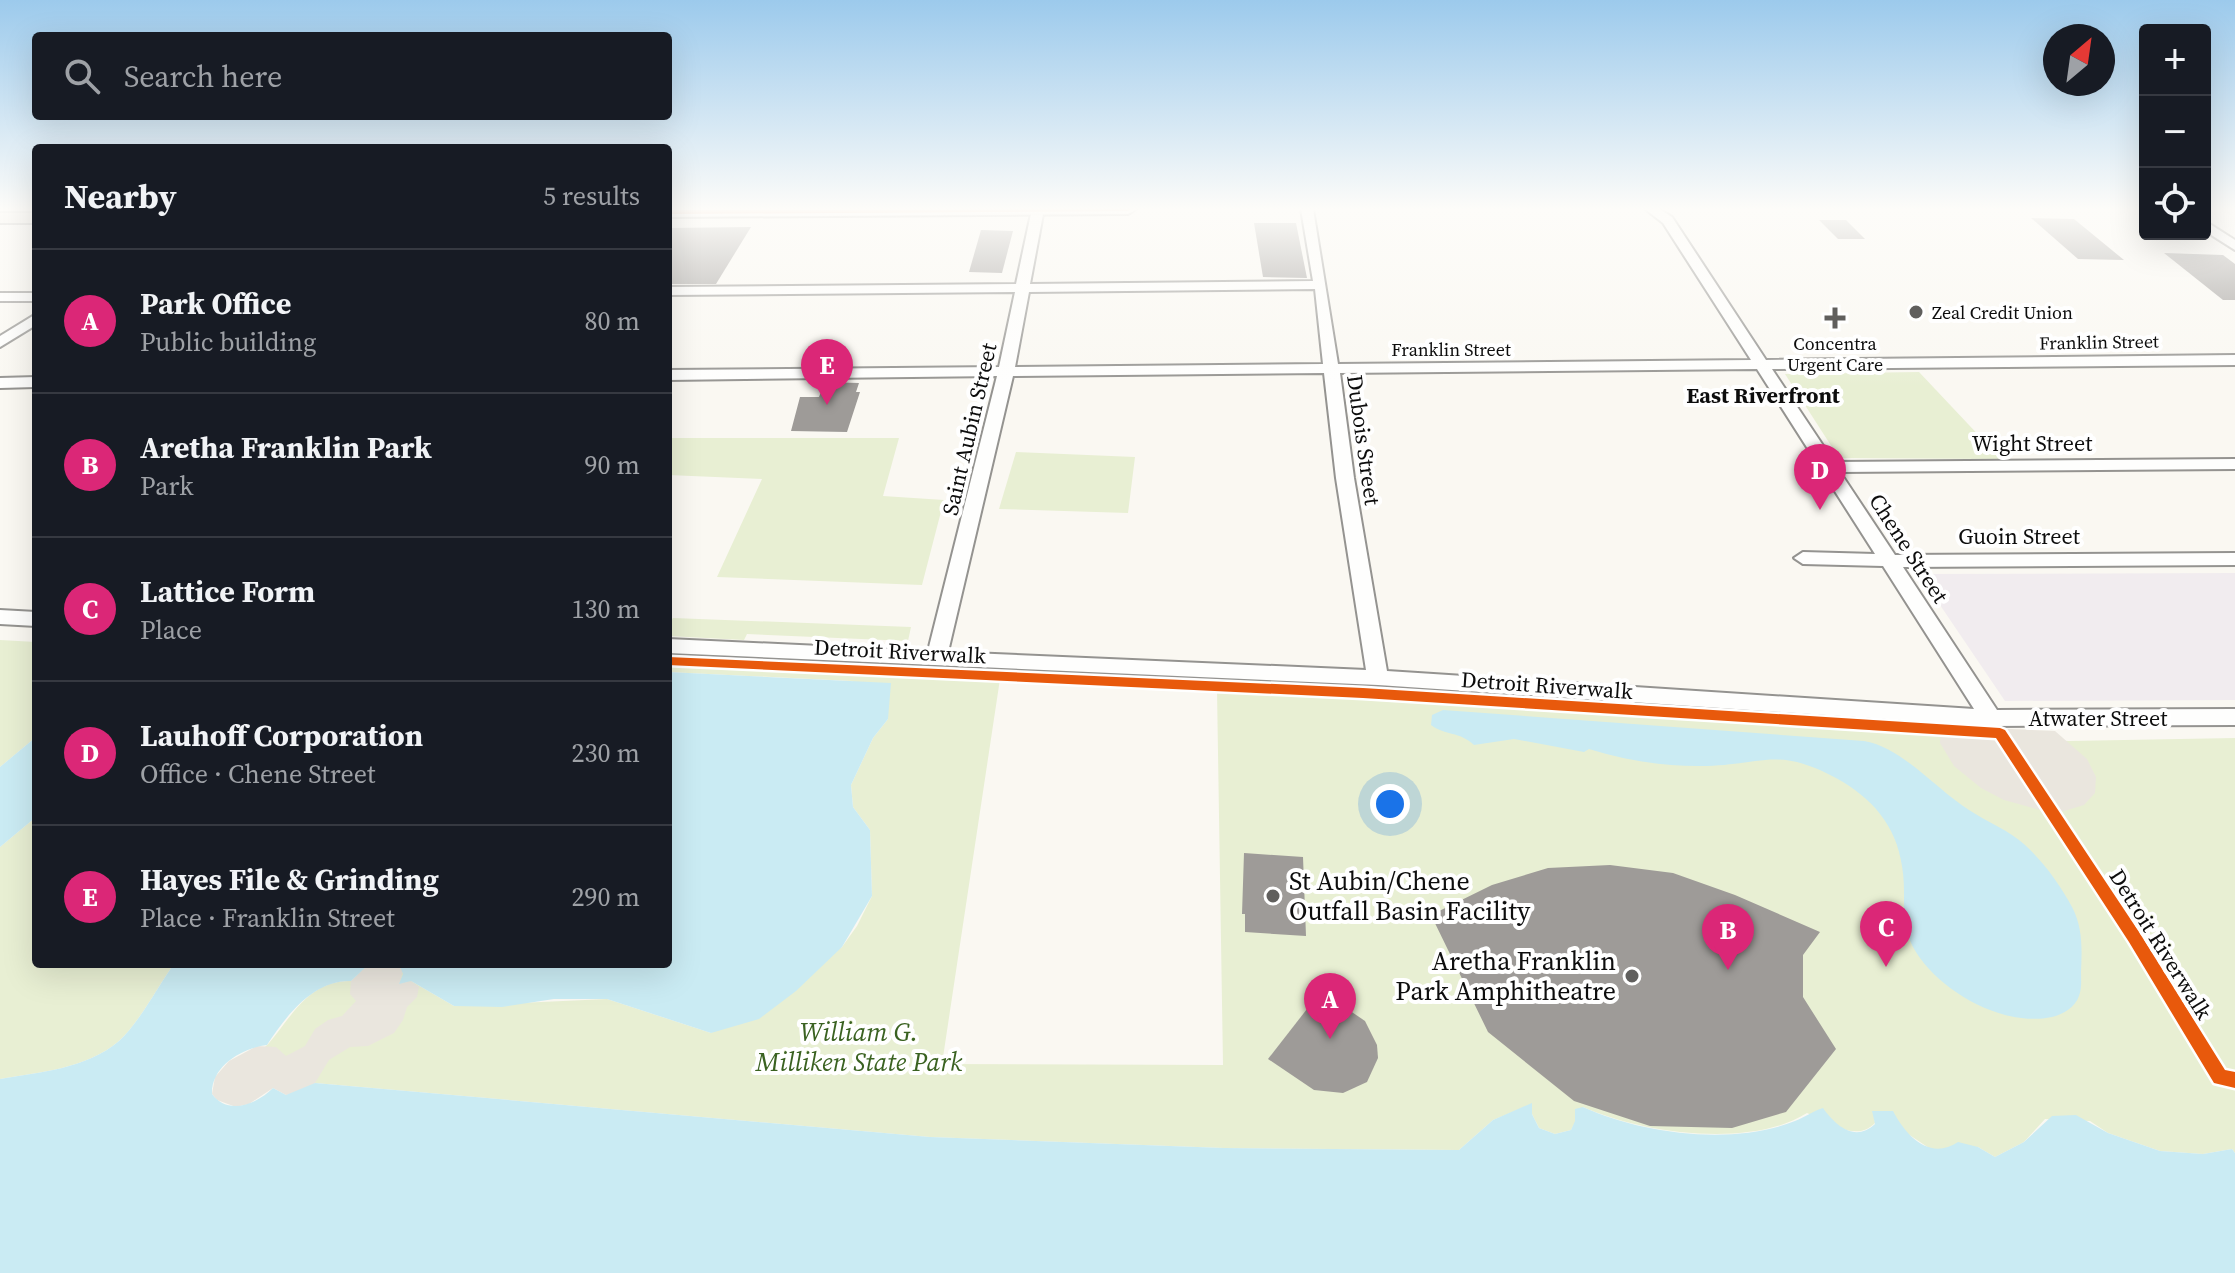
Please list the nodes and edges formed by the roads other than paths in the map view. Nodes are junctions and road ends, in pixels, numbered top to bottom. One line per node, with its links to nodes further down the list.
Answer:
1 (1026, 268): 5 (street, Saint Aubin Street)
2 (1318, 268): 4 (street, Dubois Street)
3 (1699, 268): 12 (street, Chene Street)
4 (1321, 285): 5 (street); 13 (street, Dubois Street)
5 (1022, 287): 6 (street); 14 (street, Saint Aubin Street)
6 (672, 291)
7 (0, 297): 8 (street)
8 (32, 297)
9 (32, 321): 10 (street)
10 (0, 343)
11 (2235, 360): 12 (street, Franklin Street)
12 (1762, 365): 13 (street, Franklin Street); 19 (street, Chene Street)
13 (1332, 369): 14 (street, Franklin Street); 27 (street, Dubois Street)
14 (1006, 372): 15 (street, Franklin Street); 26 (street, Saint Aubin Street)
15 (672, 375)
16 (32, 382): 17 (street)
17 (0, 383)
18 (2235, 464): 19 (street, Wight Street)
19 (1829, 467): 22 (street, Chene Street)
20 (1803, 558): 22 (street, Guoin Street)
21 (2235, 559): 22 (street, Guoin Street)
22 (1889, 561): 29 (street, Chene Street)
23 (0, 617): 24 (street)
24 (32, 619)
25 (672, 646): 26 (street, Atwater Street)
26 (936, 658): 27 (street, Atwater Street)
27 (1378, 678): 29 (street, Atwater Street)
28 (2235, 717): 29 (street, Atwater Street)
29 (1991, 718)

